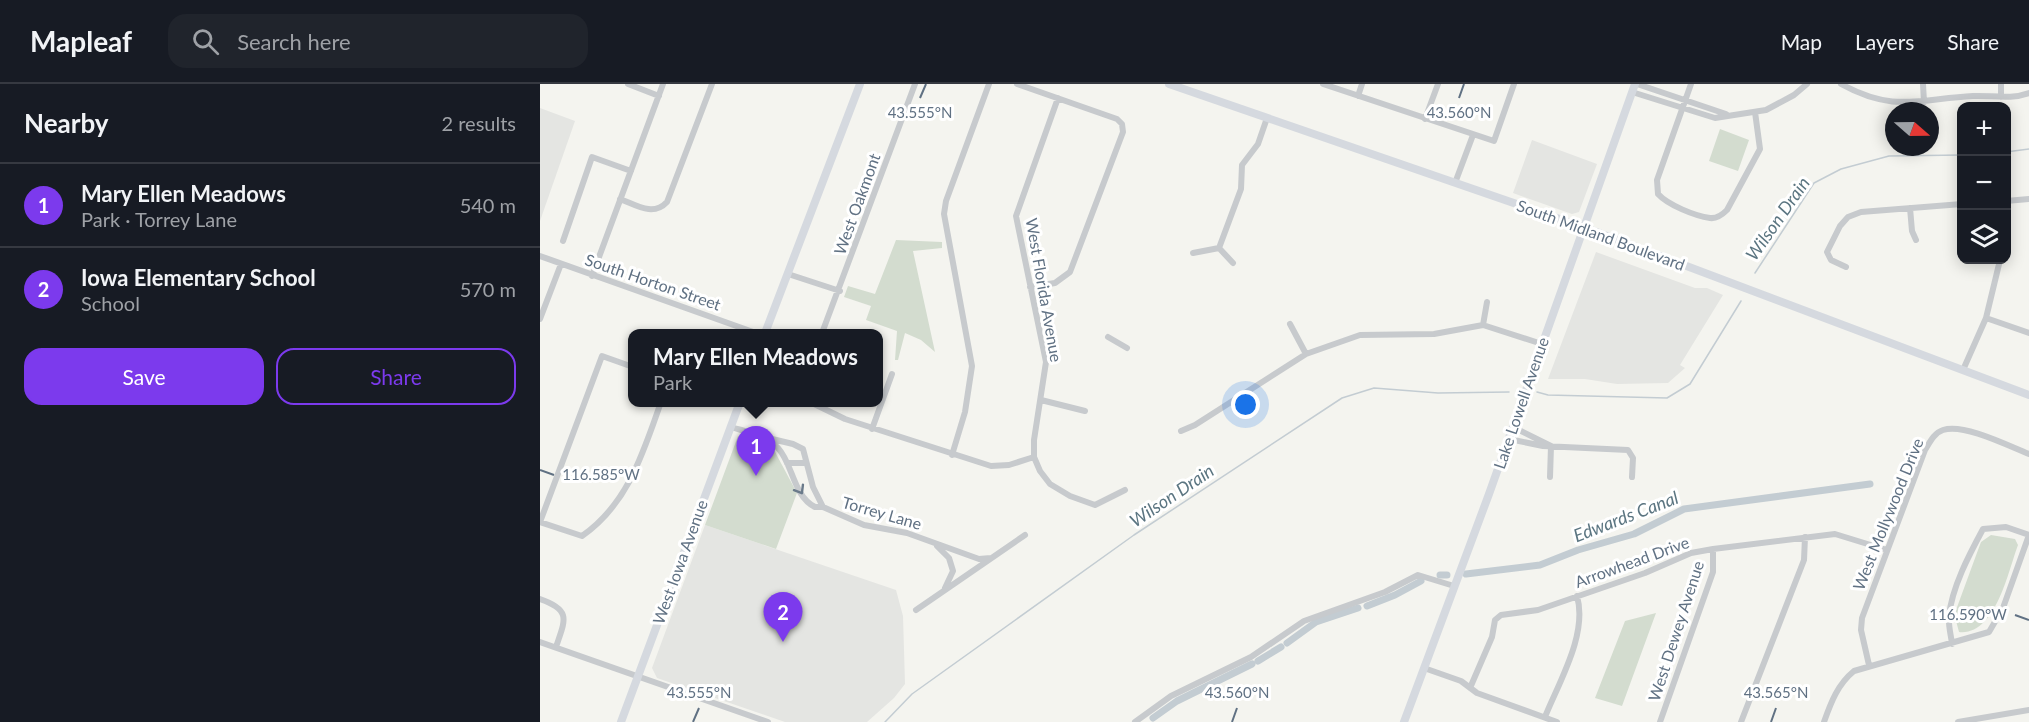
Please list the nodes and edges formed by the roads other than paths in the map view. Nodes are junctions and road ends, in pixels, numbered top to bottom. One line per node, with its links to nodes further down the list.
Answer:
1 (628, 84): 20 (street)
2 (663, 84): 20 (street)
3 (712, 84): 35 (street)
4 (860, 84): 50 (main road)
5 (915, 84): 53 (street, West Oakmont)
6 (989, 84): 86 (street)
7 (1169, 84): 30 (main road, South Midland Boulevard)
8 (1323, 84): 21 (street)
9 (1362, 84): 21 (street)
10 (1438, 84): 31 (street)
11 (1514, 84): 32 (street)
12 (1691, 84): 24 (street)
13 (1807, 84): 28 (street)
14 (1841, 84): 25 (street)
15 (1923, 84): 26 (street)
16 (2001, 84): 22 (street)
17 (1022, 85): 23 (street)
18 (1635, 87): 24 (street); 27 (street); 40 (main road, Lake Lowell Avenue)
19 (2029, 93): 22 (street)
20 (659, 96): 33 (street)
21 (1358, 96): 31 (street)
22 (2001, 97): 26 (street)
23 (1058, 98): 52 (street, West Florida Avenue); 52 (street)
24 (1685, 101): 27 (street); 29 (street)
25 (1890, 102)
26 (1924, 102)
27 (1682, 108): 28 (street); 29 (street)
28 (1755, 112): 29 (street)
29 (1726, 115)
30 (1267, 118): 34 (main road, South Midland Boulevard); 43 (street)
31 (1425, 119): 32 (street)
32 (1473, 135): 34 (street)
33 (631, 171): 35 (street); 42 (street)
34 (1455, 183): 40 (main road, South Midland Boulevard)
35 (620, 199): 51 (street)
36 (2029, 199): 37 (street)
37 (2011, 201)
38 (1957, 204): 39 (street)
39 (1910, 208): 41 (street); 49 (street)
40 (1583, 227): 64 (main road, Lake Lowell Avenue); 68 (main road, South Midland Boulevard)
41 (1916, 240)
42 (563, 241)
43 (1219, 248): 44 (street); 46 (street)
44 (1193, 253)
45 (540, 256): 47 (street, South Horton Street)
46 (1233, 263)
47 (561, 264): 51 (street, South Horton Street); 56 (street)
48 (1999, 264): 55 (street)
49 (1846, 267)
50 (788, 274): 53 (street); 60 (main road)
51 (592, 276): 59 (street, South Horton Street)
52 (1030, 287): 72 (street, West Florida Avenue)
53 (840, 291): 61 (street, West Oakmont)
54 (1486, 302): 58 (street)
55 (1986, 318): 62 (street); 68 (street)
56 (540, 319)
57 (1290, 324): 66 (street)
58 (1483, 325): 64 (street); 66 (street)
59 (744, 329)
60 (767, 329)
61 (824, 329)
62 (2029, 333)
63 (1108, 337): 65 (street)
64 (1542, 344): 79 (main road, Lake Lowell Avenue)
65 (1127, 348)
66 (1306, 354): 81 (street)
67 (628, 365): 94 (street)
68 (1963, 370): 70 (main road, South Midland Boulevard)
69 (892, 374): 71 (street)
70 (2029, 395)
71 (883, 399)
72 (1041, 400): 77 (street); 87 (street, West Florida Avenue)
73 (659, 407): 94 (street)
74 (736, 407): 78 (main road, West Iowa Avenue)
75 (820, 407): 80 (street)
76 (880, 407): 80 (street)
77 (1085, 411)
78 (731, 427): 82 (street, Torrey Lane); 112 (main road, West Iowa Avenue)
79 (1513, 427): 83 (main road, Lake Lowell Avenue); 84 (street)
80 (872, 429): 86 (street)
81 (1181, 431)
82 (764, 438): 88 (street); 89 (street, Torrey Lane)
83 (1509, 439): 84 (street); 102 (main road, Lake Lowell Avenue)
84 (1551, 446): 90 (street); 91 (street)
85 (2029, 454): 100 (street, West Mollywood Drive)
86 (952, 455): 87 (street)
87 (1035, 457): 92 (street)
88 (805, 463): 89 (street); 93 (street)
89 (787, 464): 93 (street, Torrey Lane, one-way to 93)
90 (1550, 477)
91 (1632, 477)
92 (1125, 490)
93 (823, 507): 98 (street, Torrey Lane)
94 (540, 522)
95 (1024, 535): 101 (street)
96 (2029, 535): 108 (street); 108 (street)
97 (1805, 537): 99 (street, Arrowhead Drive); 100 (street, Arrowhead Drive); 122 (street)
98 (933, 542): 101 (street, Torrey Lane); 103 (street)
99 (1713, 549): 104 (street, Arrowhead Drive); 121 (street, West Dewey Avenue)
100 (1887, 550): 110 (street, West Mollywood Drive)
101 (991, 558): 103 (street)
102 (1454, 586): 111 (main road, Lake Lowell Avenue); 118 (street)
103 (941, 593): 106 (street)
104 (1577, 596): 113 (street, Arrowhead Drive); 115 (street)
105 (540, 599): 109 (street)
106 (916, 610)
107 (540, 642): 109 (street)
108 (1952, 644): 110 (street)
109 (556, 647): 112 (street)
110 (1869, 665): 123 (street)
111 (1424, 668): 113 (street); 119 (main road, Lake Lowell Avenue)
112 (638, 676): 116 (main road, West Iowa Avenue); 117 (street)
113 (1470, 688): 115 (street)
114 (2029, 710): 124 (street)
115 (1545, 717): 120 (street)
116 (621, 722)
117 (768, 722)
118 (1136, 722)
119 (1404, 722)
120 (1557, 722)
121 (1660, 722)
122 (1741, 722)
123 (1824, 722)
124 (1958, 722)

